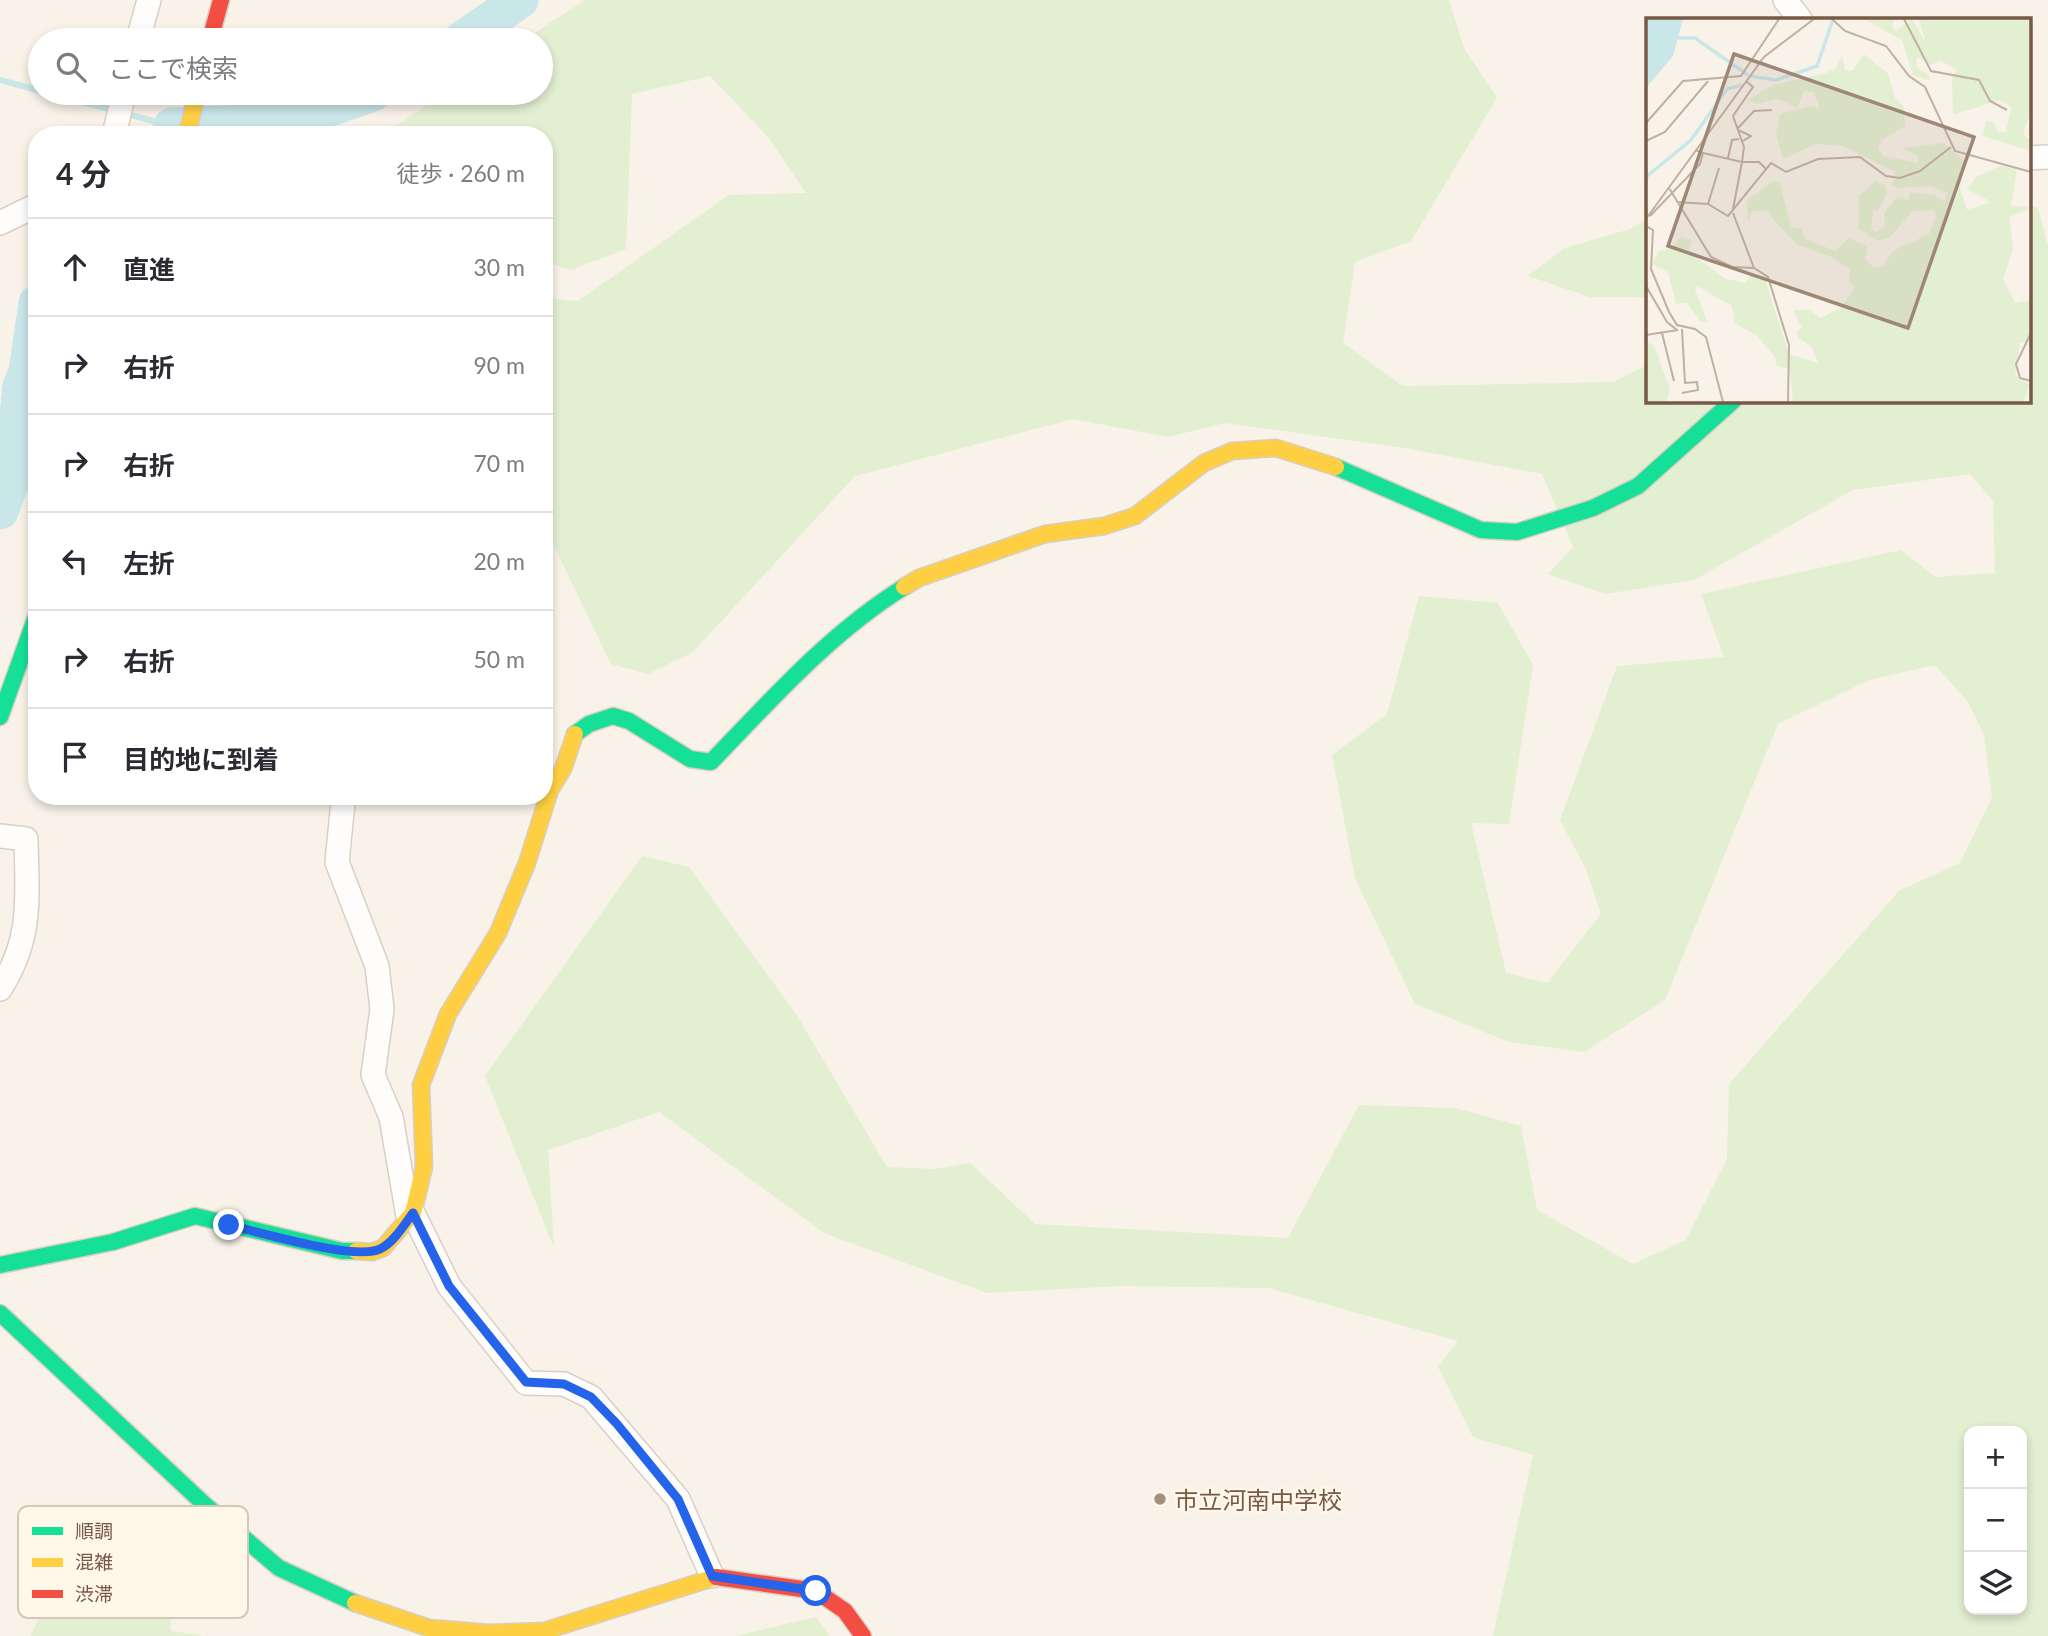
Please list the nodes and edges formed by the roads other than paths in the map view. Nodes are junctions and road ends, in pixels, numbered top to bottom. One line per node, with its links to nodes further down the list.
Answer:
1 (149, 0): 5 (street)
2 (221, 0): 6 (street)
3 (1785, 0): 4 (street)
4 (1799, 18)
5 (141, 28)
6 (213, 28)
7 (121, 105): 9 (street)
8 (194, 105): 10 (street)
9 (116, 126)
10 (189, 126)
11 (2048, 157): 12 (street)
12 (2030, 158)
13 (28, 209): 14 (street)
14 (0, 223)
15 (1732, 402): 18 (street)
16 (28, 639): 17 (street)
17 (0, 717)
18 (553, 782)
19 (349, 805): 23 (street)
20 (543, 805): 23 (street)
21 (0, 836): 22 (street)
22 (0, 989)
23 (411, 1216): 24 (street); 28 (street)
24 (0, 1265)
25 (0, 1313): 26 (street)
26 (206, 1506)
27 (248, 1542): 28 (street)
28 (712, 1576): 29 (street)
29 (863, 1636)

